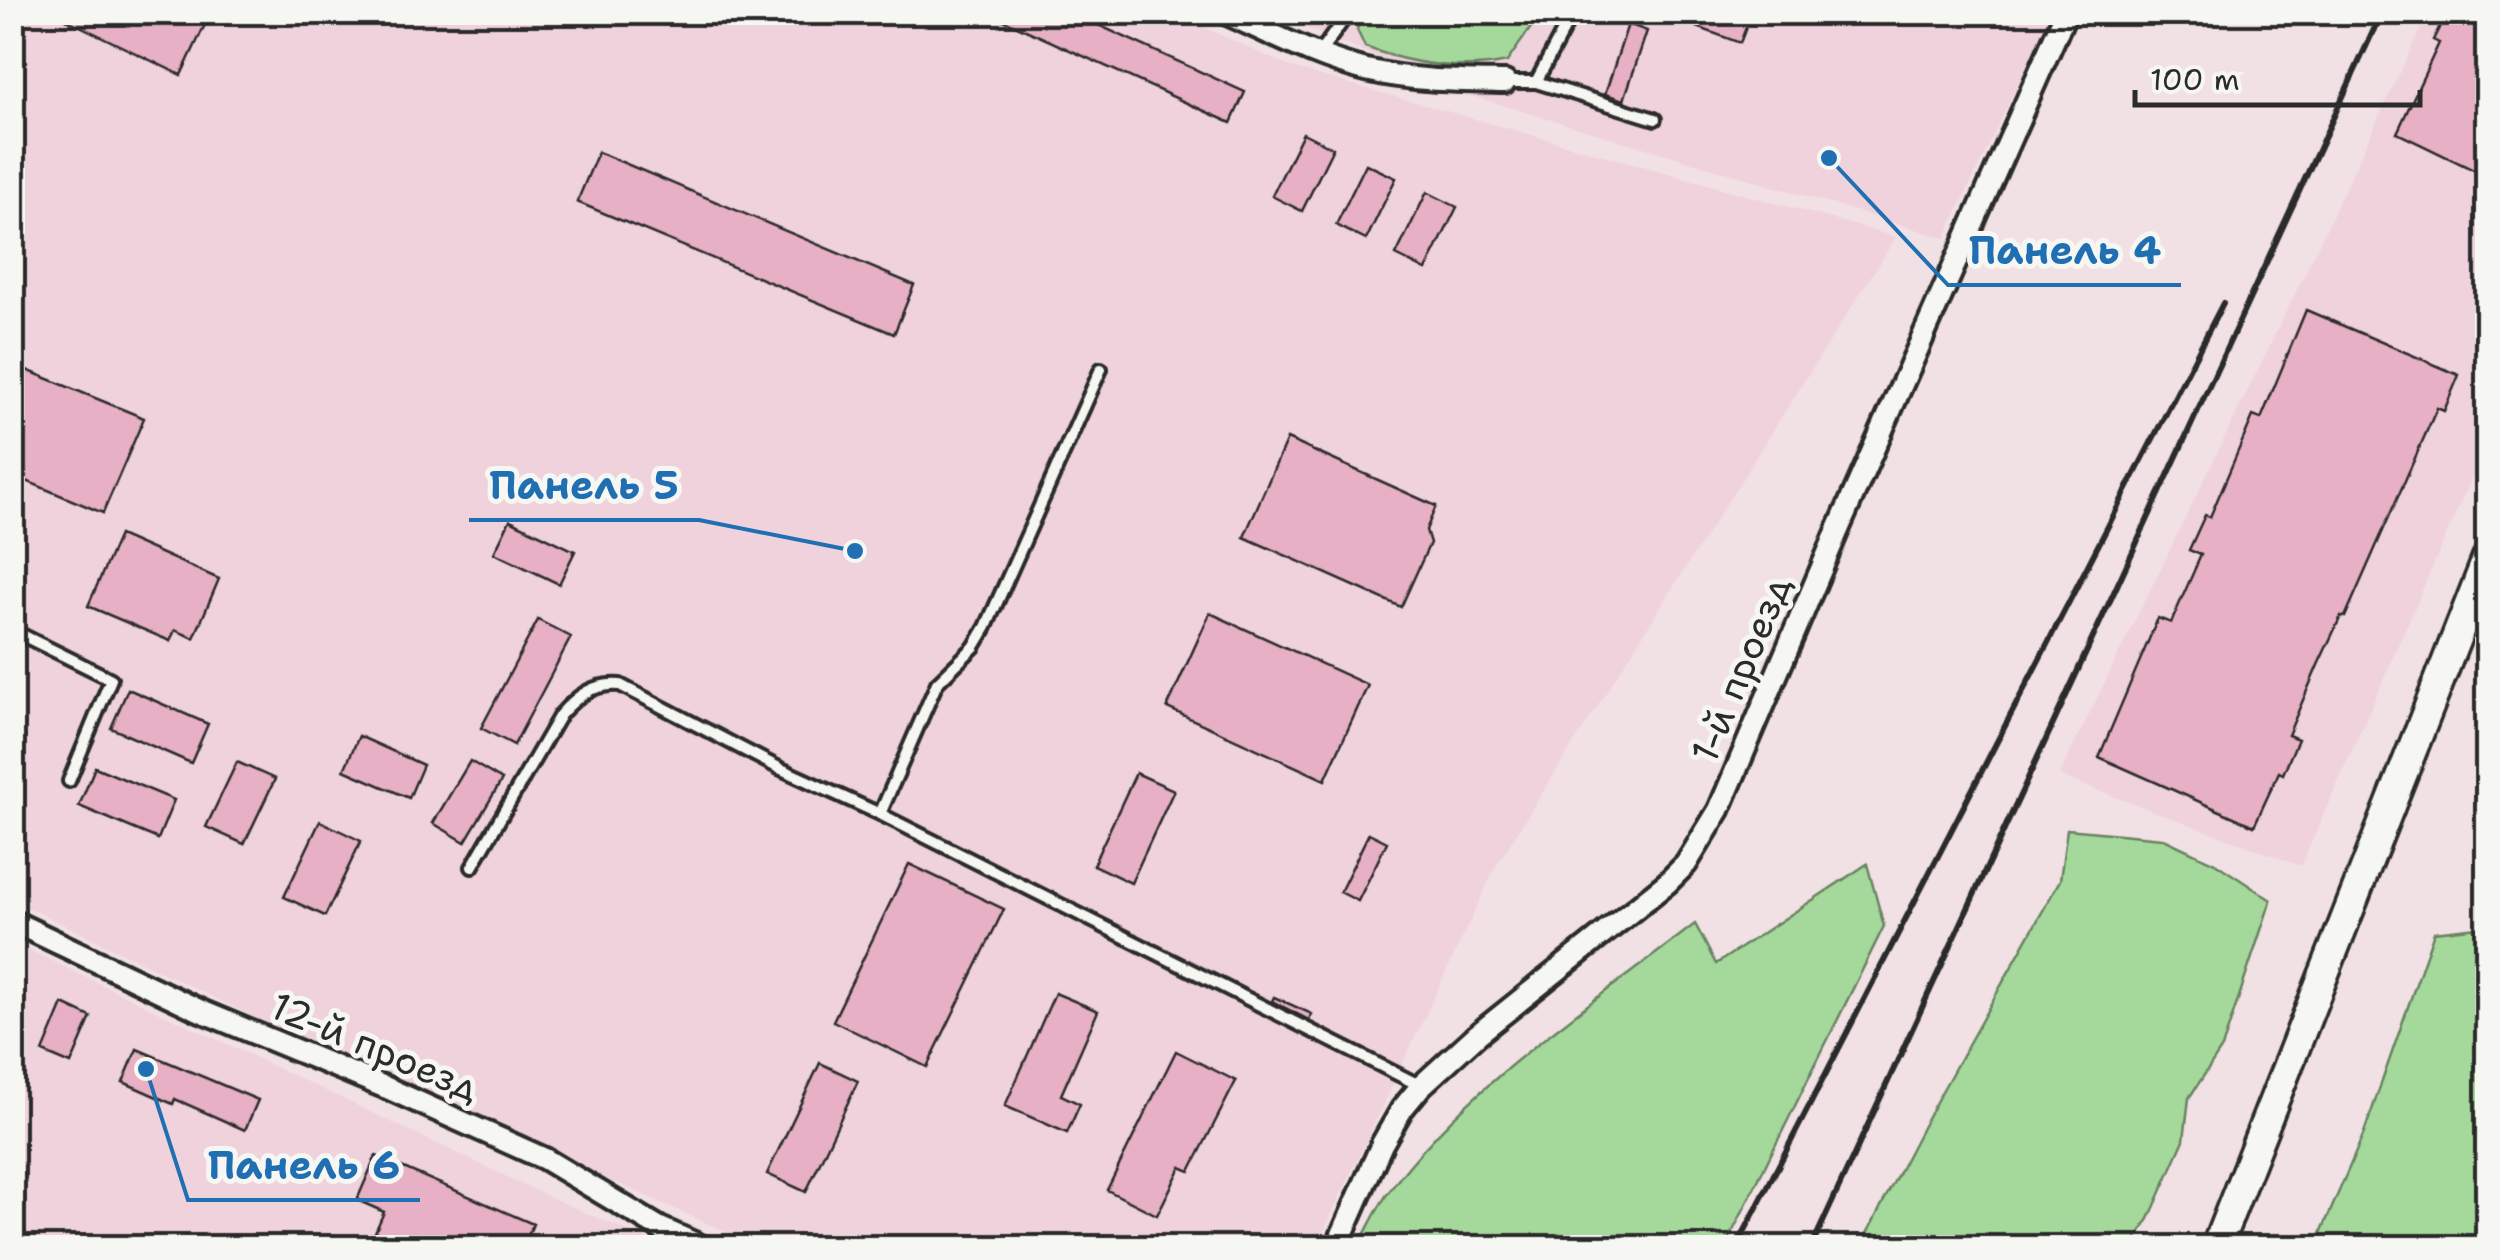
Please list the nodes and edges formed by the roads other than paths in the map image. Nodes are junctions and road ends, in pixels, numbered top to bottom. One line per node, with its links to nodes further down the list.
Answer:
1 (1223, 12): 5 (street)
2 (1350, 12): 5 (lane)
3 (1573, 12): 7 (lane)
4 (2066, 12): 16 (street, 1-й проезд)
5 (1320, 54): 6 (street)
6 (1504, 82): 7 (lane)
7 (1536, 82): 8 (lane)
8 (1655, 120)
9 (1100, 368): 13 (lane)
10 (2488, 557): 19 (main road)
11 (12, 630): 12 (lane)
12 (69, 780)
13 (880, 814): 14 (lane); 16 (lane)
14 (472, 867)
15 (12, 921): 17 (street, 12-й проезд)
16 (1421, 1086): 18 (street, 1-й проезд)
17 (705, 1248)
18 (1336, 1248)
19 (2216, 1248)

